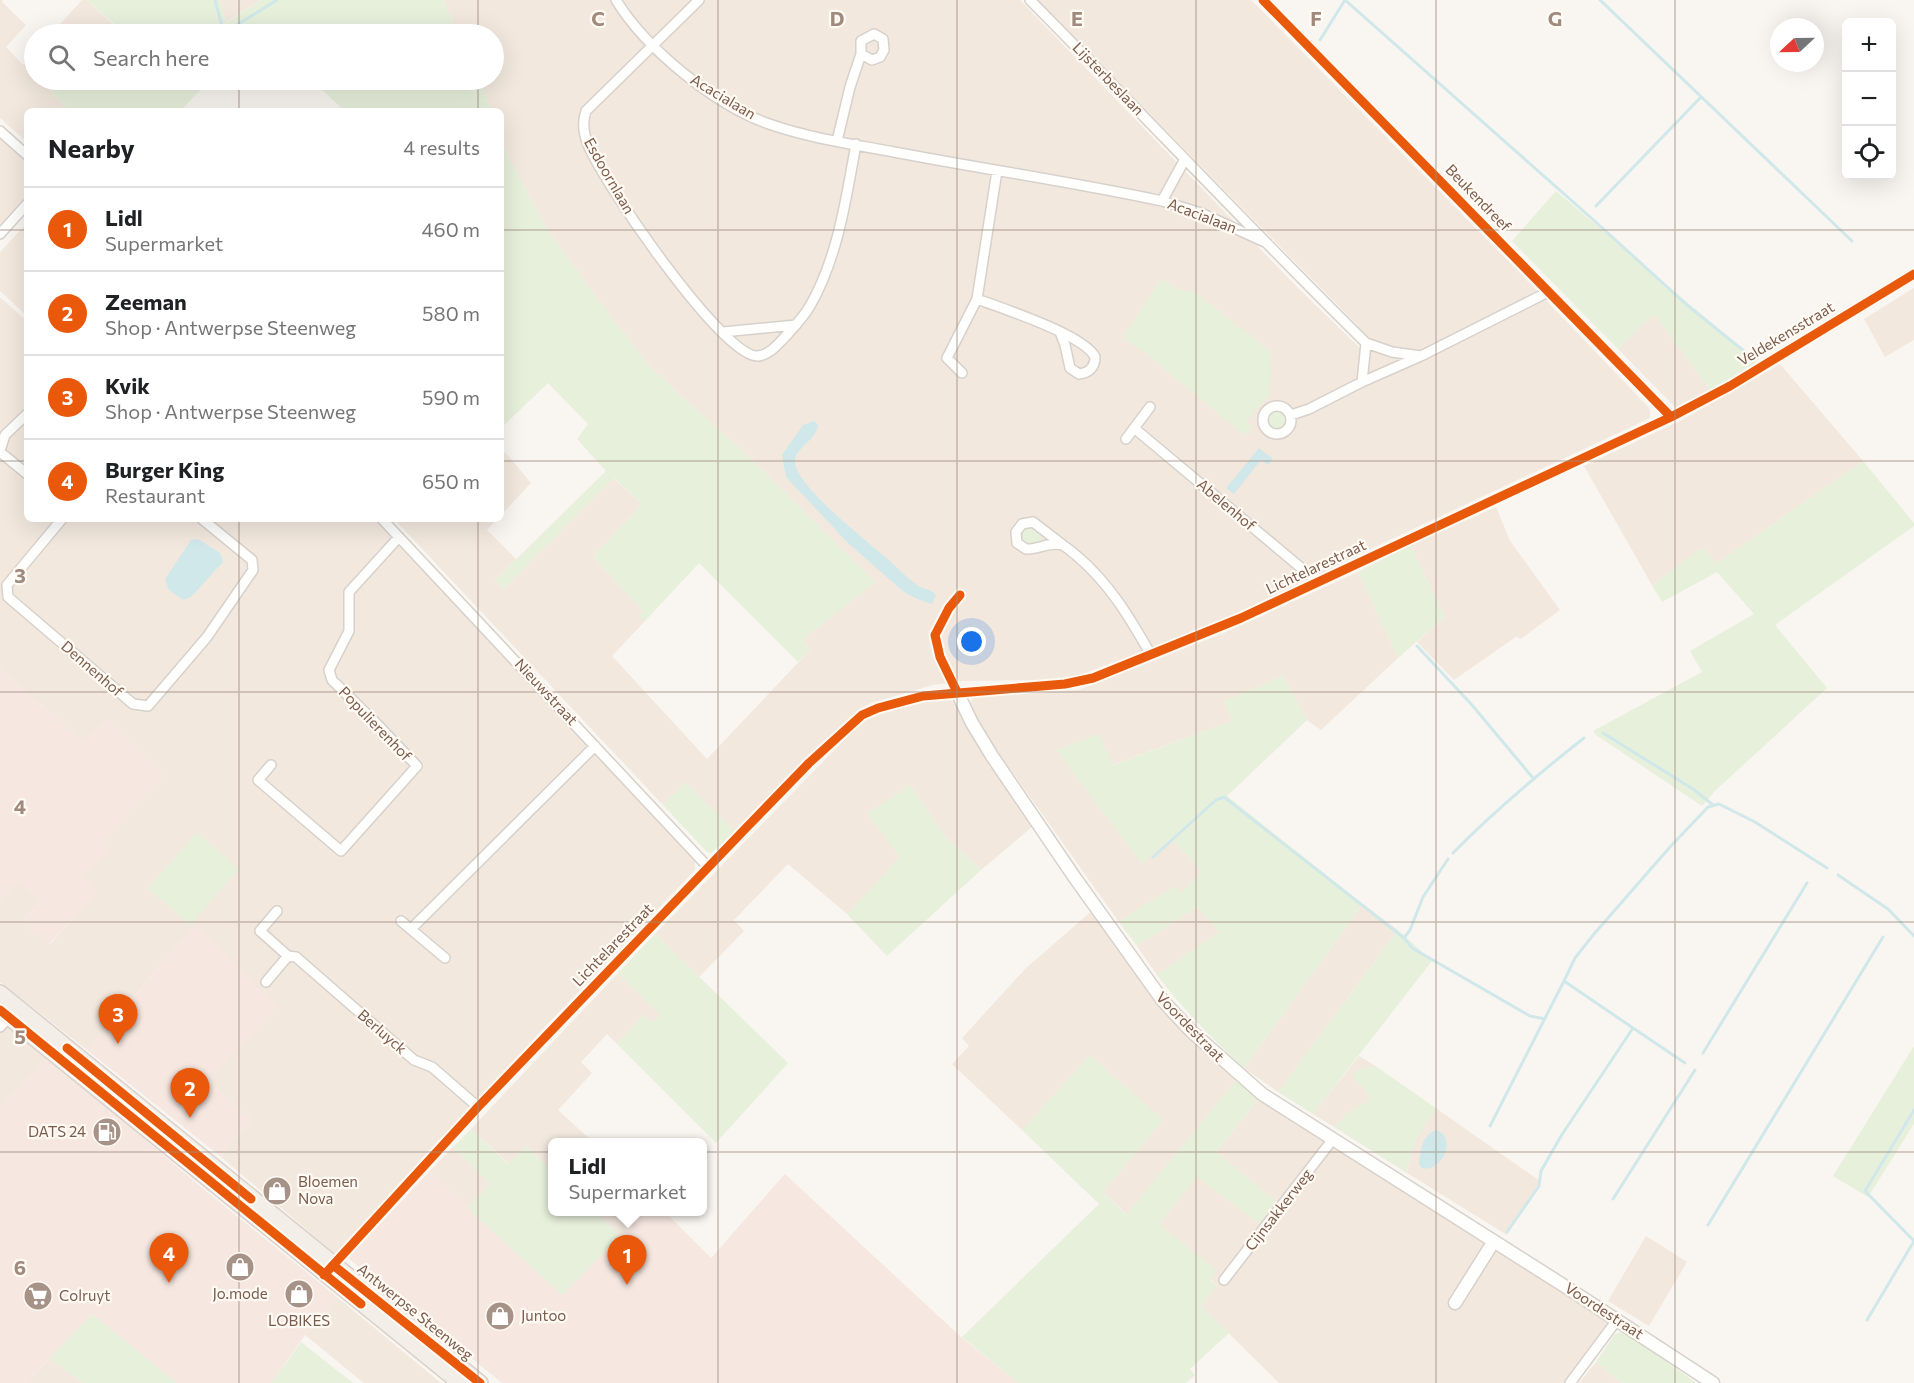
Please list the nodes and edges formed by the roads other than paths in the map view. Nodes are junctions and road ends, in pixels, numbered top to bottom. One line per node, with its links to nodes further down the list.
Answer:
1 (616, 0): 5 (street, Acacialaan)
2 (699, 0): 5 (street, Esdoornlaan)
3 (1030, 0): 11 (street, Lijsterbeslaan)
4 (1263, 0): 18 (street, Beukendreef)
5 (653, 45): 8 (street, Acacialaan); 21 (street, Esdoornlaan)
6 (861, 54): 8 (street)
7 (0, 131): 10 (street)
8 (837, 141): 9 (street, Acacialaan)
9 (856, 144): 12 (street, Acacialaan); 20 (street, Esdoornlaan)
10 (24, 152)
11 (1185, 159): 13 (street); 16 (street, Lijsterbeslaan)
12 (997, 171): 13 (street, Acacialaan); 19 (street)
13 (1162, 201): 16 (street, Acacialaan)
14 (24, 207): 15 (street)
15 (0, 234)
16 (1267, 243): 23 (street, Acacialaan)
17 (1914, 274): 30 (street, Veldekensstraat)
18 (1548, 292): 24 (street); 30 (street, Beukendreef)
19 (976, 299): 22 (street); 25 (street)
20 (796, 326): 21 (street); 21 (street, Esdoornlaan)
21 (723, 332)
22 (1060, 332): 22 (street)
23 (1366, 343): 24 (street, Acacialaan); 26 (street)
24 (1421, 356): 26 (street)
25 (962, 373)
26 (1362, 382): 28 (street)
27 (1150, 407): 31 (street)
28 (1291, 415)
29 (24, 417): 33 (street)
30 (1671, 417): 40 (street, Lichtelarestraat)
31 (1134, 428): 32 (street); 40 (street, Abelenhof)
32 (1126, 440)
33 (0, 451): 34 (street)
34 (24, 471)
35 (60, 522): 36 (street, Dennenhof)
36 (206, 522)
37 (385, 522): 38 (street, Nieuwstraat)
38 (399, 537): 44 (street, Nieuwstraat); 45 (street, Populierenhof)
39 (1063, 545): 39 (street); 42 (street)
40 (1318, 582): 42 (street, Lichtelarestraat)
41 (960, 595): 43 (street)
42 (1151, 655): 43 (street, Lichtelarestraat)
43 (957, 692): 46 (street, Lichtelarestraat); 56 (street, Voordestraat)
44 (595, 746): 46 (street, Nieuwstraat); 49 (street)
45 (271, 765)
46 (708, 867): 55 (street, Lichtelarestraat)
47 (277, 911): 50 (street, Berluyck)
48 (401, 921): 49 (street)
49 (411, 929): 51 (street)
50 (288, 956): 52 (street); 55 (street, Berluyck)
51 (445, 958)
52 (266, 982)
53 (0, 993): 54 (main road, Antwerpse Steenweg)
54 (7, 1016): 58 (main road, Antwerpse Steenweg)
55 (478, 1107): 58 (street, Lichtelarestraat)
56 (1333, 1139): 57 (street, Voordestraat); 59 (street, Cijnsakkerweg)
57 (1494, 1241): 60 (street); 61 (street, Voordestraat)
58 (329, 1270): 62 (main road, Antwerpse Steenweg); 63 (main road, Antwerpse Steenweg)
59 (1224, 1280)
60 (1455, 1303)
61 (1617, 1320): 64 (street); 65 (street, Voordestraat)
62 (460, 1383)
63 (480, 1383)
64 (1570, 1383)
65 (1713, 1383)

